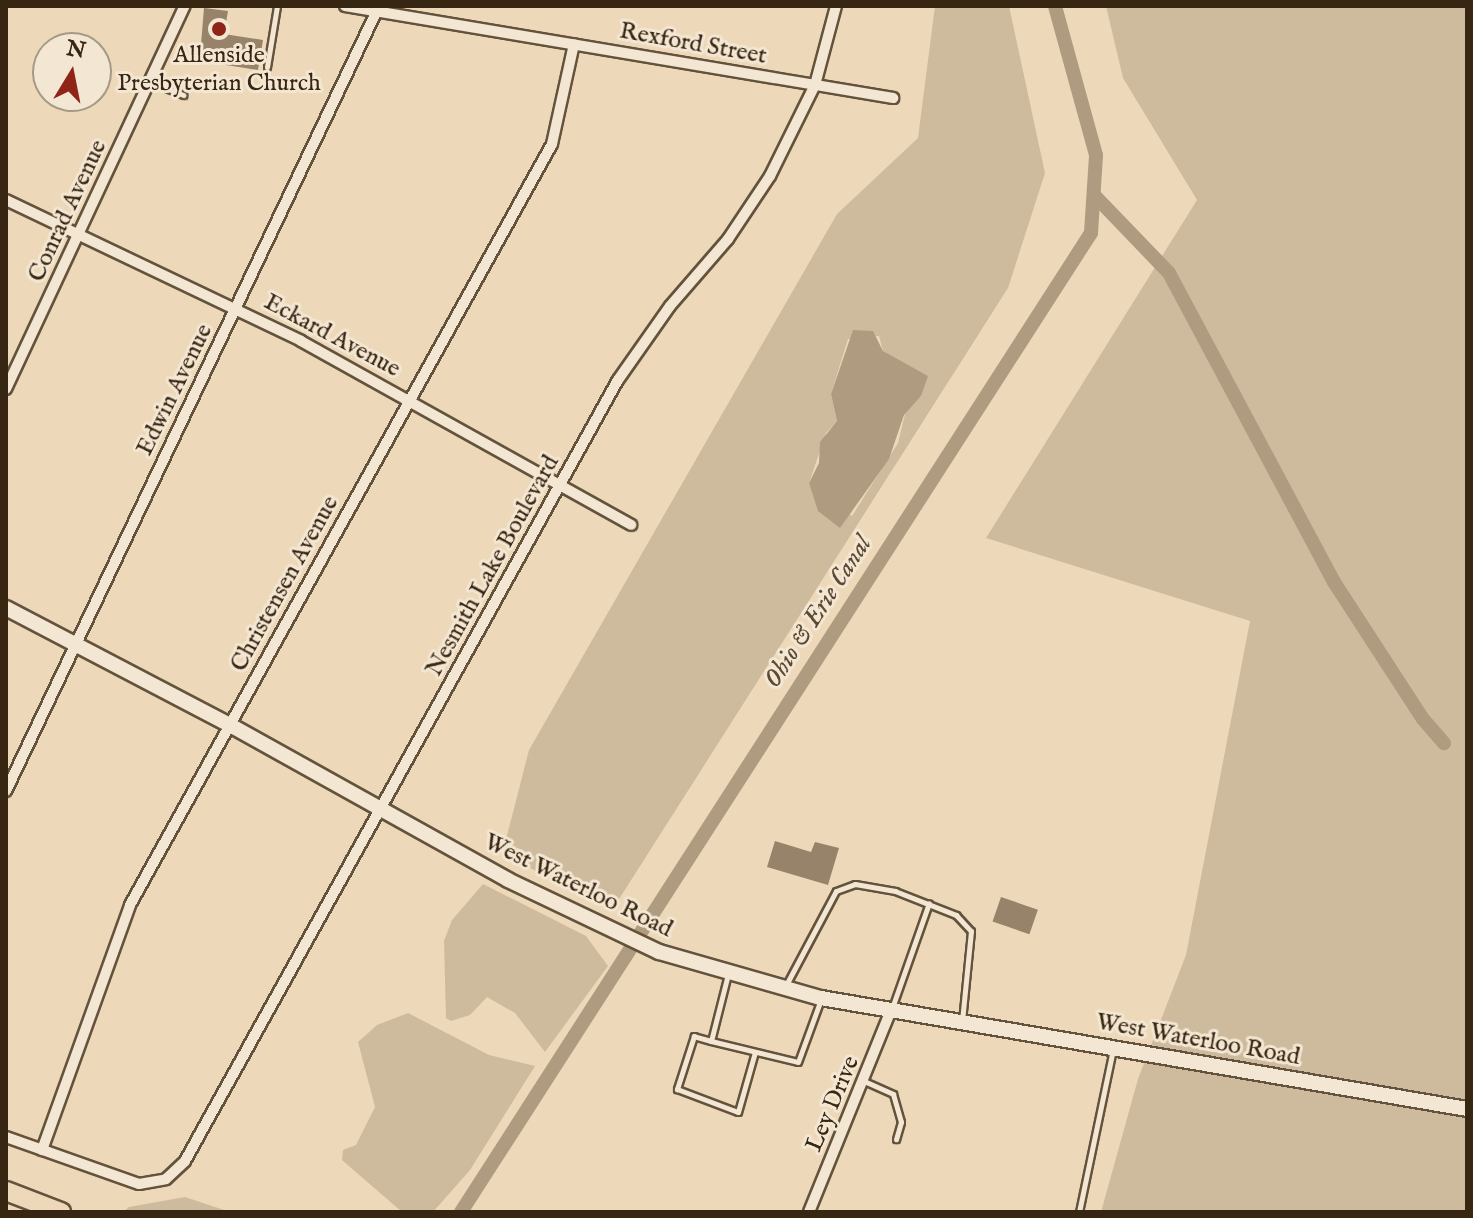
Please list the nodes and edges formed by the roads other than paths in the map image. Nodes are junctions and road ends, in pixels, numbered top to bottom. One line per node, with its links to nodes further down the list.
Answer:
1 (185, 6): 8 (street, Conrad Avenue)
2 (277, 6): 7 (lane)
3 (345, 6): 5 (street, Rexford Street)
4 (836, 6): 9 (street, Nesmith Lake Boulevard)
5 (378, 9): 6 (street, Rexford Street); 14 (street, Edwin Avenue)
6 (574, 44): 9 (street, Rexford Street); 16 (street, Christensen Avenue)
7 (267, 67)
8 (150, 81): 10 (lane); 13 (street, Conrad Avenue)
9 (815, 85): 11 (street, Rexford Street); 17 (street, Nesmith Lake Boulevard)
10 (183, 95)
11 (893, 98)
12 (6, 200): 13 (street, Eckard Avenue)
13 (78, 234): 14 (street, Eckard Avenue); 15 (street, Conrad Avenue)
14 (236, 308): 16 (street, Eckard Avenue); 20 (street, Edwin Avenue)
15 (6, 389)
16 (410, 401): 17 (street, Eckard Avenue); 21 (street, Christensen Avenue)
17 (561, 484): 18 (street, Eckard Avenue); 23 (street, Nesmith Lake Boulevard)
18 (631, 525)
19 (6, 608): 20 (main road, West Waterloo Road)
20 (78, 644): 21 (main road, West Waterloo Road); 22 (street, Edwin Avenue)
21 (230, 725): 23 (main road, West Waterloo Road); 37 (street, Christensen Avenue)
22 (6, 791)
23 (381, 810): 25 (main road, West Waterloo Road); 37 (street, Nesmith Lake Boulevard)
24 (929, 903): 26 (lane); 28 (lane); 29 (lane)
25 (728, 974): 26 (main road, West Waterloo Road); 30 (lane)
26 (783, 989): 27 (main road, West Waterloo Road)
27 (821, 998): 28 (main road, West Waterloo Road); 32 (lane)
28 (891, 1010): 29 (main road, West Waterloo Road); 33 (street, Ley Drive)
29 (962, 1022): 31 (main road, West Waterloo Road)
30 (711, 1041): 32 (lane); 32 (lane)
31 (1114, 1048): 34 (main road, West Waterloo Road); 41 (lane)
32 (755, 1052)
33 (864, 1081): 36 (lane); 40 (street, Ley Drive)
34 (1467, 1109)
35 (6, 1137): 37 (street, Nesmith Lake Boulevard)
36 (896, 1139)
37 (42, 1150)
38 (6, 1191): 39 (highway)
39 (61, 1212)
40 (809, 1212)
41 (1079, 1212)

